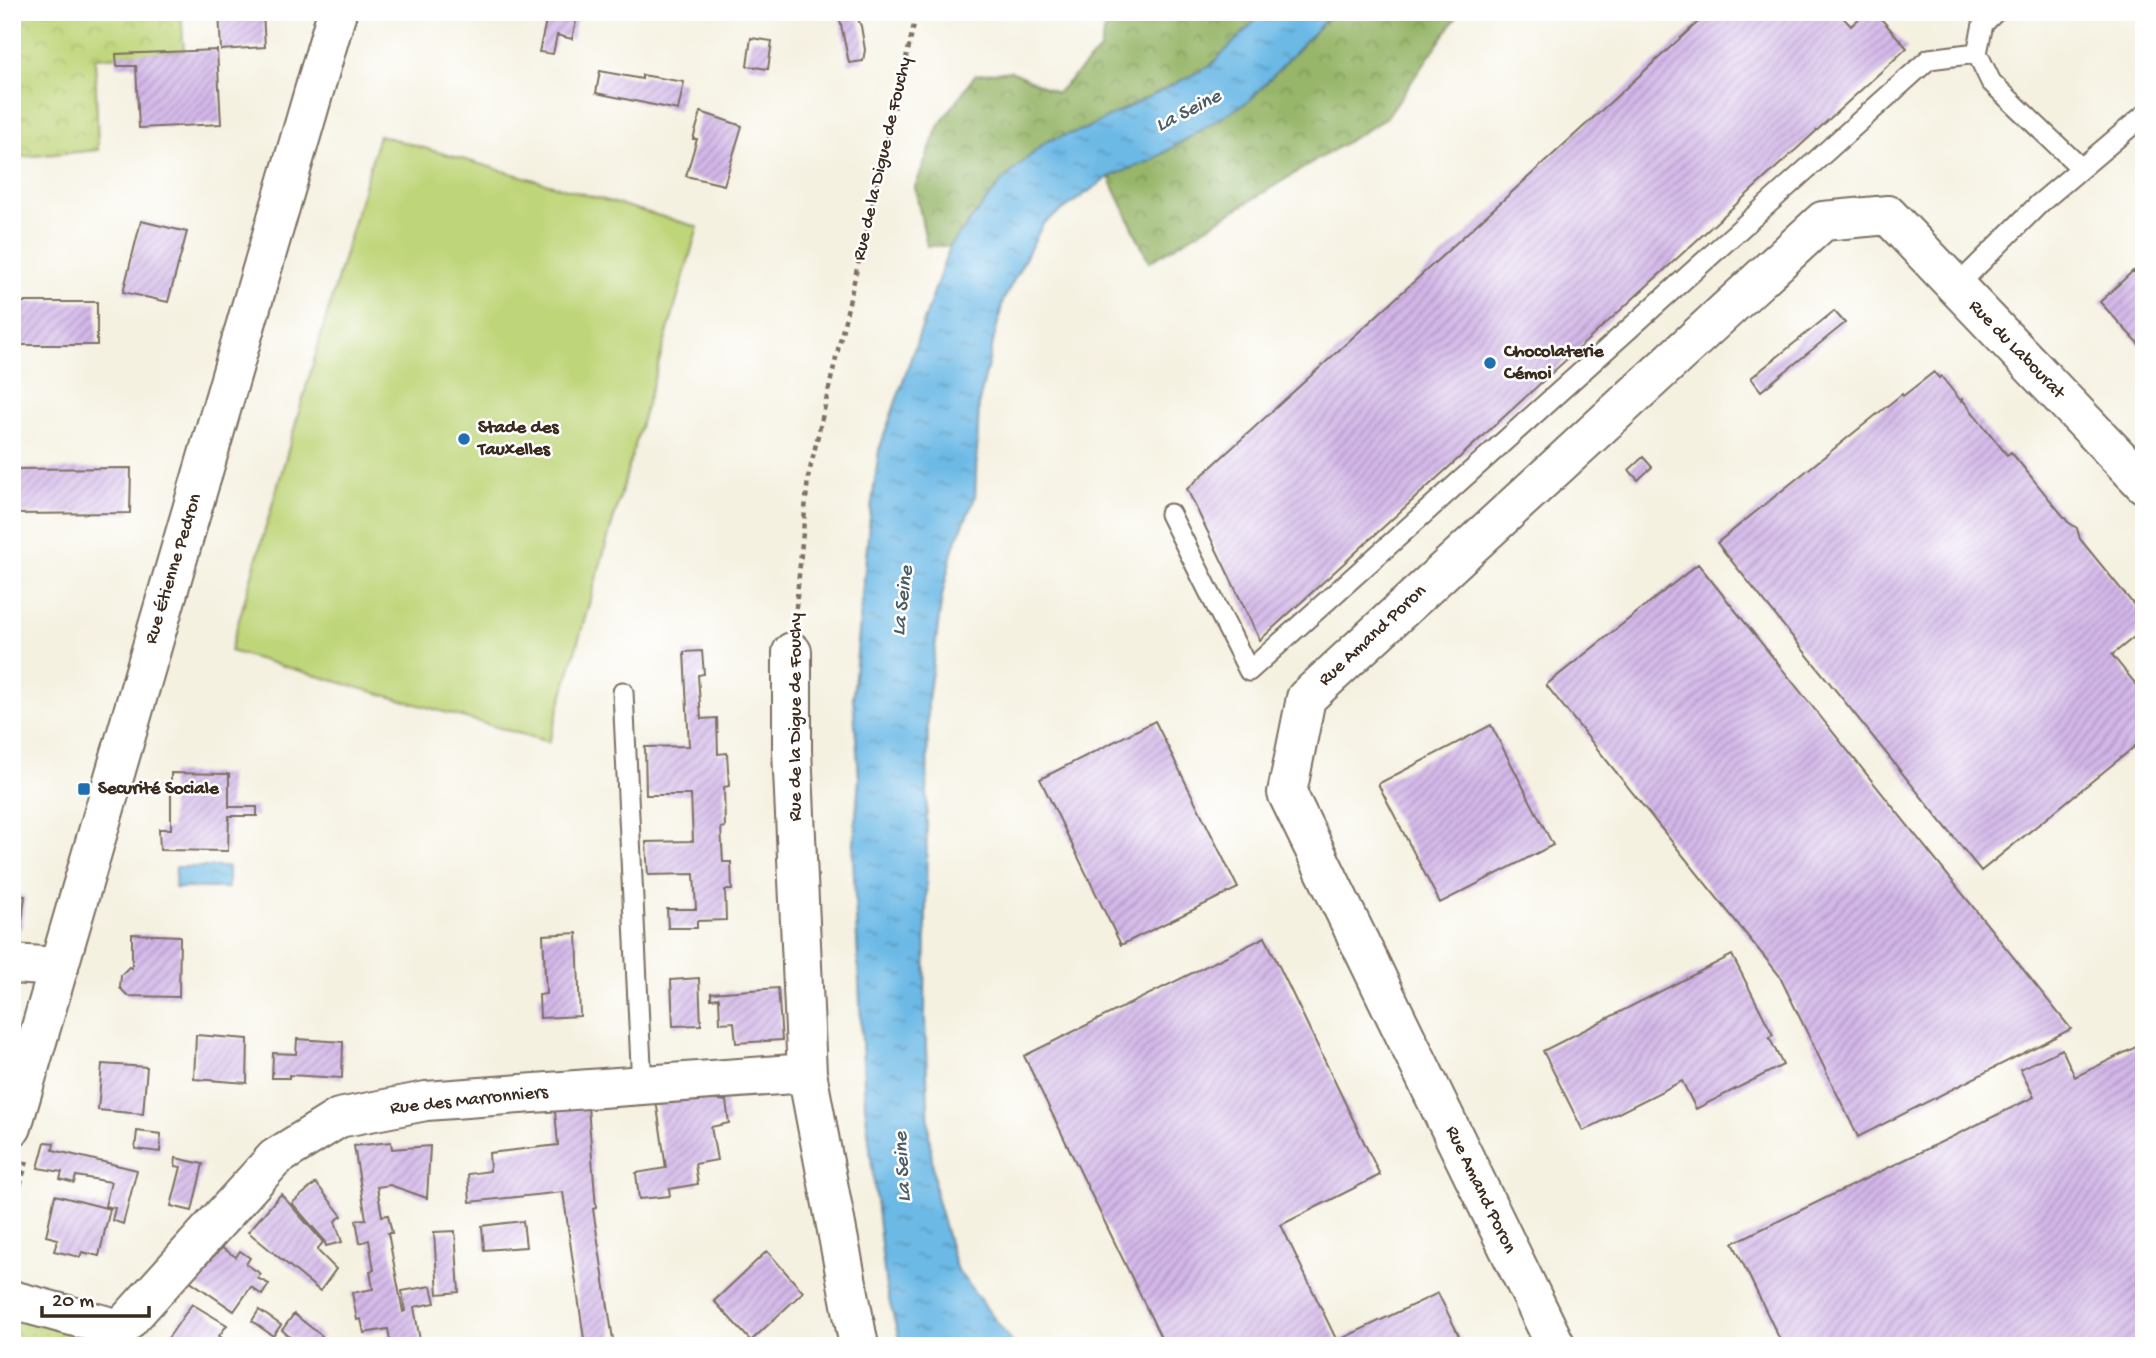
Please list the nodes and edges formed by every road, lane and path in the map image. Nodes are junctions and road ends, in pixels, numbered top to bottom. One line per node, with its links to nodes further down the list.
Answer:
1 (337, 12): 14 (street, Rue Étienne Pedron)
2 (917, 12): 11 (path, Rue de la Digue de Fouchy)
3 (1995, 12): 4 (lane)
4 (1977, 53): 6 (lane); 10 (lane)
5 (2144, 115): 6 (lane)
6 (2081, 168): 8 (lane)
7 (1888, 215): 8 (street, Rue du Labourat); 22 (street, Rue Amand Poron)
8 (1956, 287): 9 (street, Rue du Labourat)
9 (2144, 484)
10 (1170, 514)
11 (792, 652): 16 (street, Rue de la Digue de Fouchy)
12 (623, 692): 17 (lane)
13 (12, 964): 14 (street)
14 (58, 967): 15 (street, Rue Étienne Pedron)
15 (20, 1072): 18 (street, Rue Étienne Pedron)
16 (807, 1073): 17 (street, Rue des Marronniers); 21 (street, Rue de la Digue de Fouchy)
17 (642, 1086): 20 (street, Rue des Marronniers)
18 (12, 1127)
19 (12, 1300): 20 (street, Rue des Marronniers)
20 (113, 1337)
21 (859, 1346)
22 (1556, 1346)

